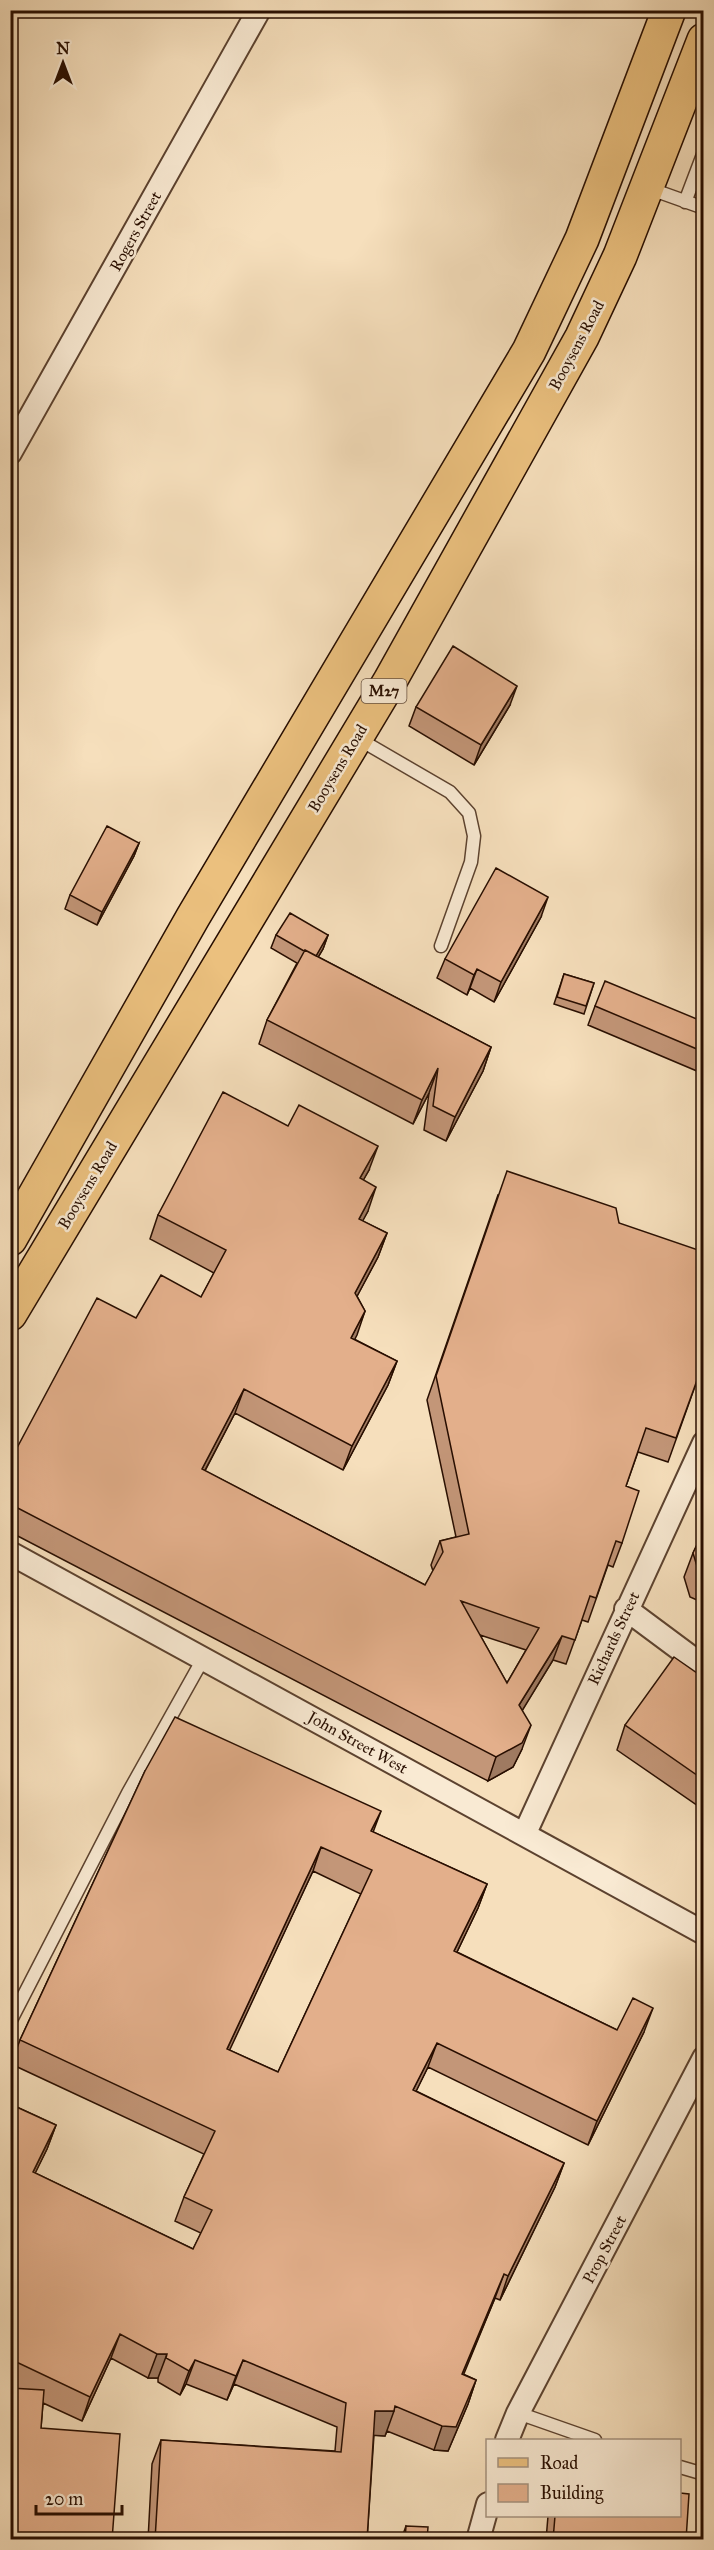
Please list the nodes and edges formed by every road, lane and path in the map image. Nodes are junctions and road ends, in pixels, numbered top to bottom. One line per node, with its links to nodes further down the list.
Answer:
1 (259, 10): 8 (street, Rogers Street)
2 (669, 10): 11 (main road, M27)
3 (701, 52): 5 (main road, Booysens Road / M27)
4 (704, 152): 6 (lane)
5 (646, 188): 6 (lane); 9 (main road, Booysens Road / M27)
6 (685, 202): 7 (lane)
7 (704, 208)
8 (10, 453)
9 (356, 738): 10 (lane); 12 (main road, Booysens Road / M27)
10 (441, 946)
11 (10, 1239)
12 (10, 1314)
13 (704, 1443): 15 (street, Richards Street)
14 (10, 1553): 16 (street, John Street West)
15 (626, 1610): 17 (street); 18 (street, Richards Street)
16 (203, 1659): 18 (street, John Street West); 20 (lane)
17 (704, 1667)
18 (525, 1833): 19 (street, John Street West)
19 (704, 1933)
20 (10, 2022)
21 (704, 2058): 22 (street, Prop Street)
22 (518, 2413): 23 (street, Prop Street); 24 (lane)
23 (507, 2439)
24 (592, 2439)
25 (681, 2467): 26 (lane)
26 (704, 2474)
27 (486, 2511): 28 (street)
28 (478, 2540)

